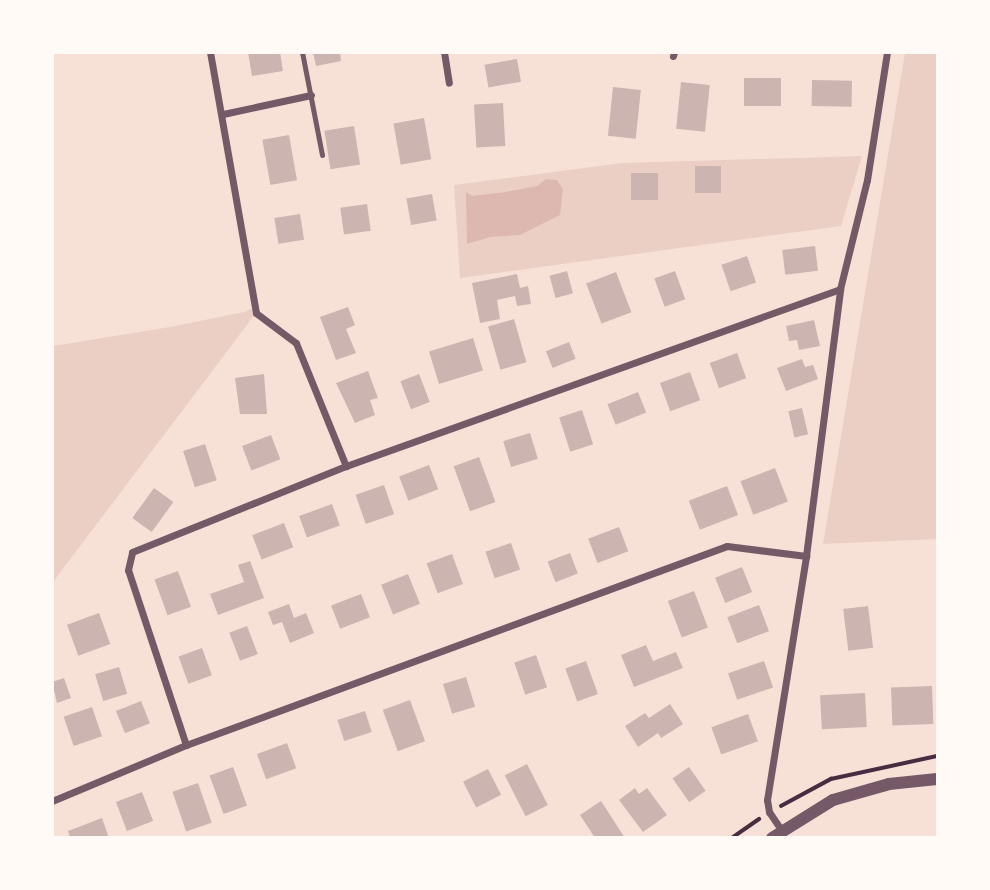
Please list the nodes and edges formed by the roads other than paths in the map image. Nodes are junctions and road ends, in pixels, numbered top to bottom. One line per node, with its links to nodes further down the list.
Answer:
1 (210, 52): 7 (street)
2 (302, 52): 6 (lane)
3 (444, 52): 5 (street)
4 (887, 52): 9 (street)
5 (449, 83)
6 (311, 96): 7 (street); 8 (lane)
7 (223, 114): 10 (street)
8 (322, 155)
9 (840, 289): 10 (street); 11 (street)
10 (346, 466): 12 (street)
11 (806, 556): 12 (street); 15 (street)
12 (186, 745): 14 (street)
13 (937, 779): 15 (street)
14 (52, 801)
15 (777, 834)

